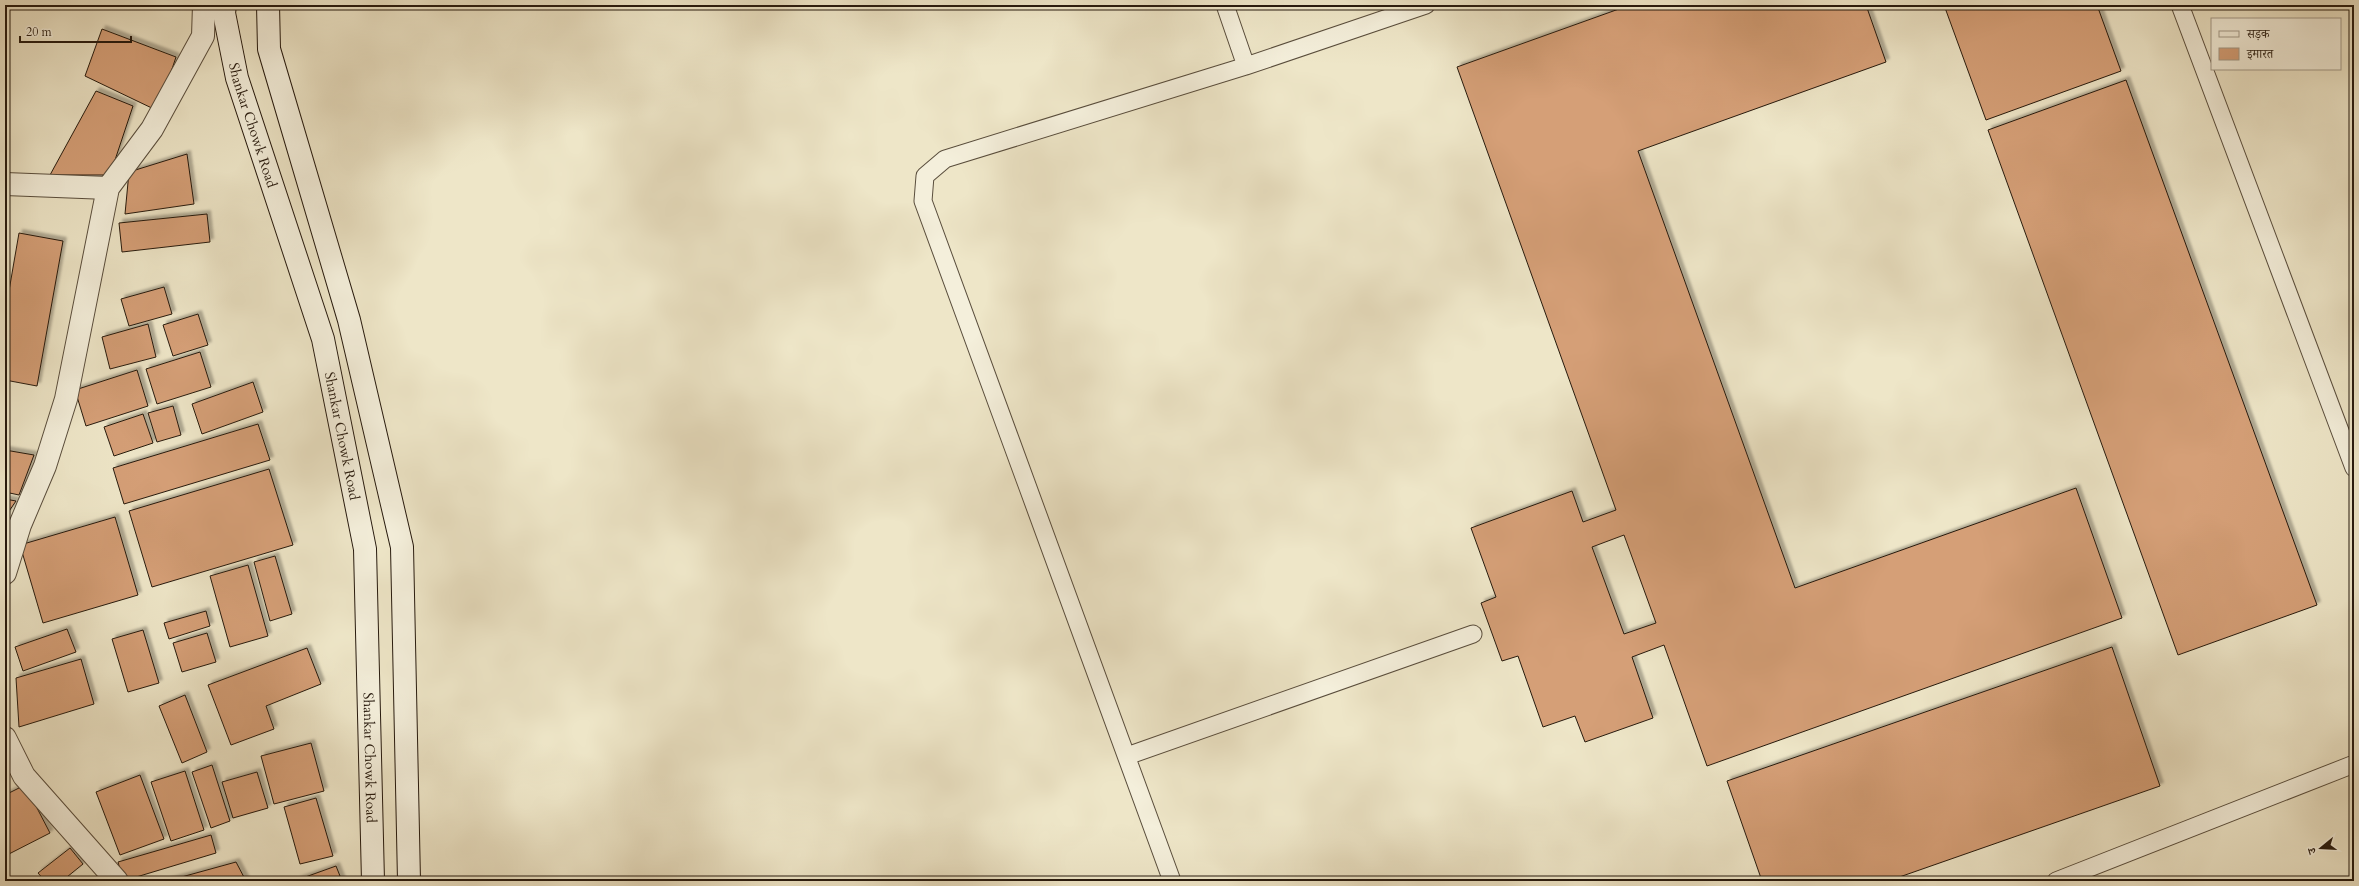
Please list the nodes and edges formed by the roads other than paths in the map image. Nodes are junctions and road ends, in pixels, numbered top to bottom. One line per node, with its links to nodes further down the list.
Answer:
1 (204, 5): 9 (main road)
2 (225, 5): 17 (main road, Shankar Chowk Road)
3 (268, 5): 18 (main road)
4 (1225, 5): 7 (lane)
5 (1426, 5): 7 (lane)
6 (2180, 5): 10 (lane)
7 (1246, 66): 14 (lane)
8 (5, 184): 9 (main road)
9 (108, 188): 11 (main road)
10 (2354, 468)
11 (5, 573)
12 (1474, 634): 14 (lane)
13 (5, 738): 16 (main road)
14 (1127, 756): 19 (lane)
15 (2354, 764): 20 (lane)
16 (117, 881)
17 (373, 881)
18 (409, 881)
19 (1172, 881)
20 (2056, 881)

